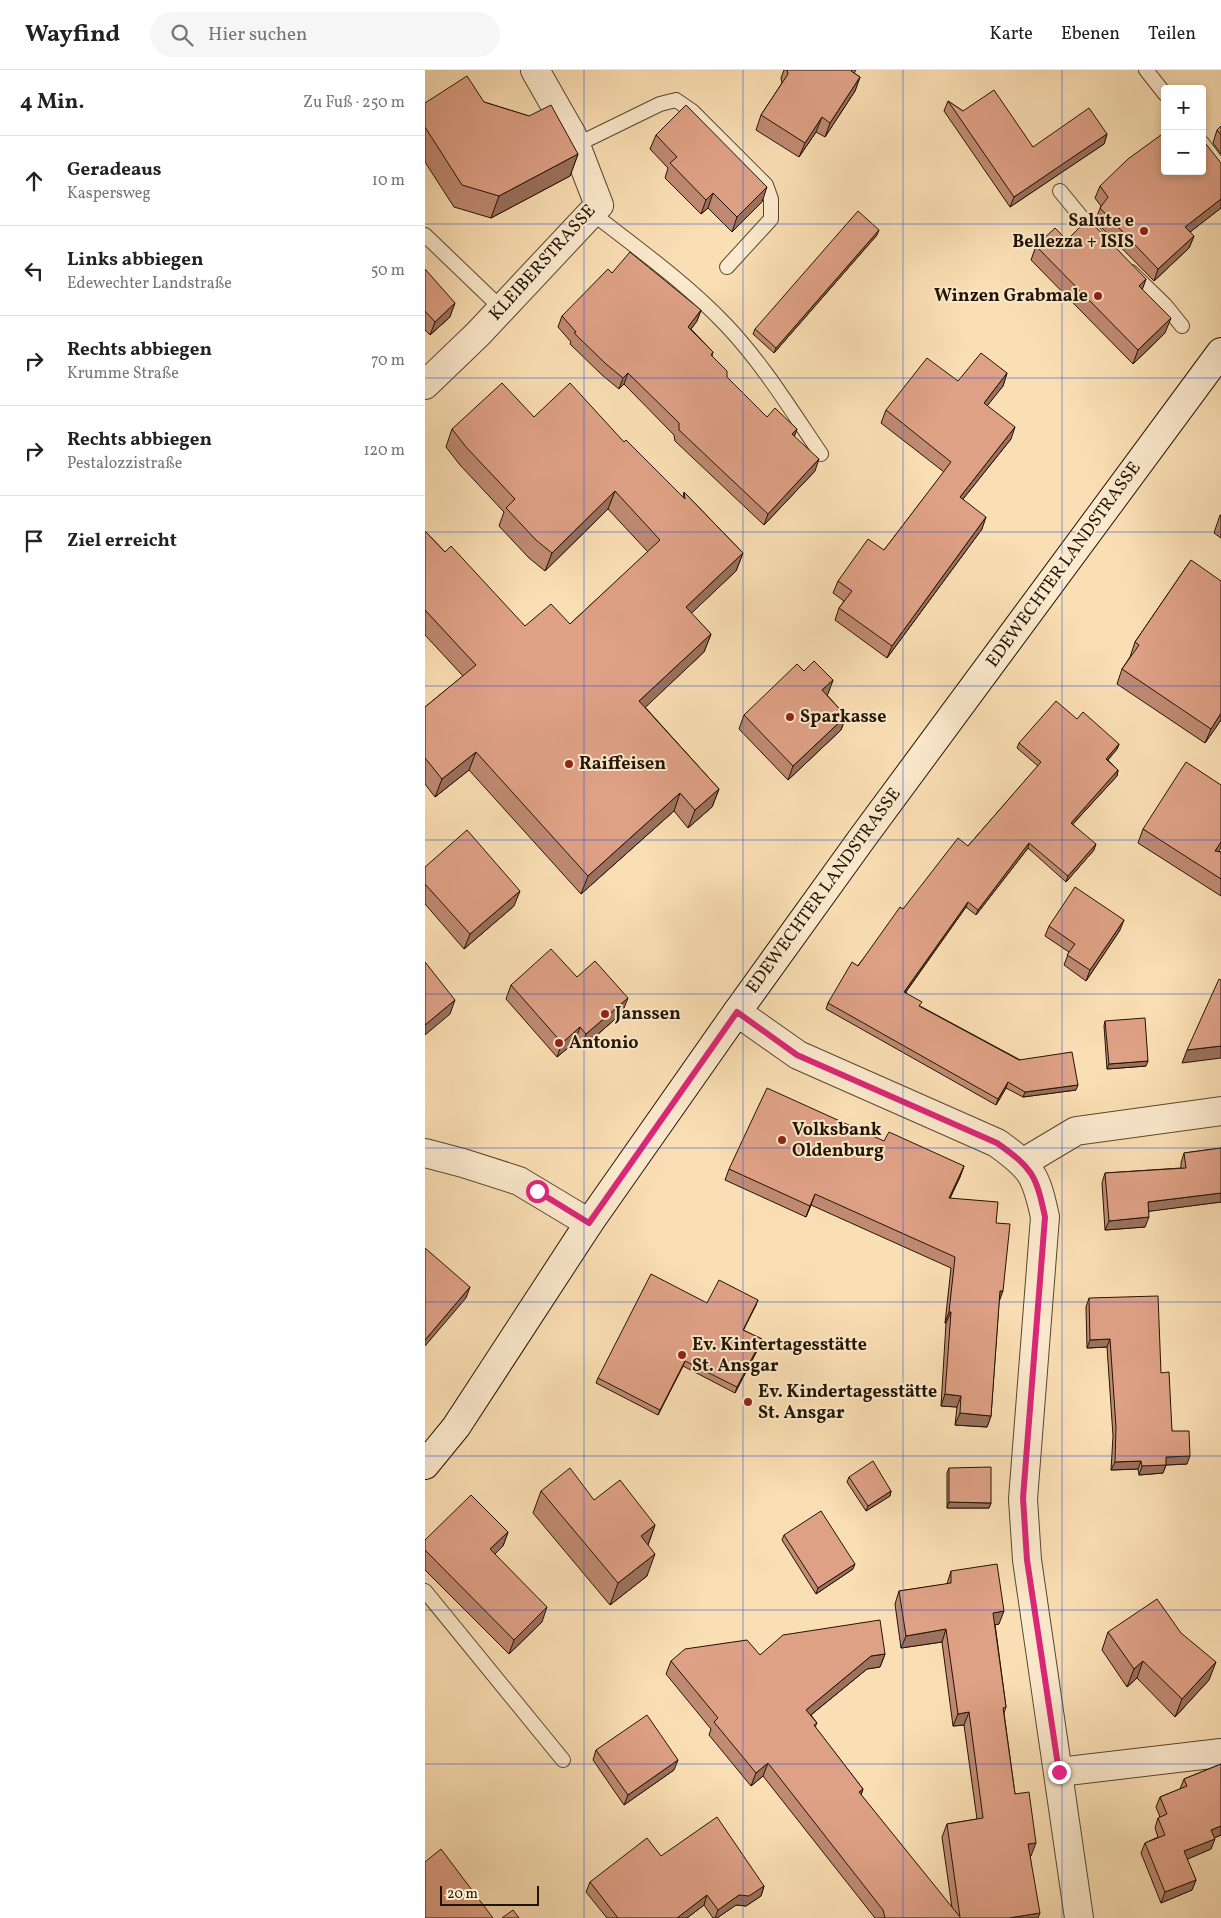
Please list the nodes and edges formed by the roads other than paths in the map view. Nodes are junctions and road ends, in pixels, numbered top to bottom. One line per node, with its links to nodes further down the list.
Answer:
1 (535, 70): 4 (street, KLEIBERSTRASSE)
2 (1147, 70): 3 (lane)
3 (1161, 89)
4 (576, 145): 8 (street, KLEIBERSTRASSE); 12 (lane)
5 (1206, 148): 6 (lane)
6 (1221, 168)
7 (1061, 191): 10 (lane)
8 (592, 213): 13 (street, KLEIBERSTRASSE); 17 (lane)
9 (425, 236): 13 (lane)
10 (1106, 247)
11 (1120, 260): 14 (lane)
12 (727, 267)
13 (502, 309): 16 (street, KLEIBERSTRASSE)
14 (1182, 326)
15 (1221, 352): 18 (street, EDEWECHTER LANDSTRASSE)
16 (425, 385)
17 (821, 454)
18 (737, 1012): 21 (street); 22 (street, EDEWECHTER LANDSTRASSE)
19 (1221, 1111): 21 (street)
20 (425, 1154): 22 (street)
21 (1024, 1162): 27 (street)
22 (589, 1223): 23 (street, EDEWECHTER LANDSTRASSE)
23 (425, 1465)
24 (425, 1591): 26 (lane)
25 (1221, 1753): 27 (street)
26 (563, 1760)
27 (1059, 1772): 28 (street)
28 (1079, 1918)

